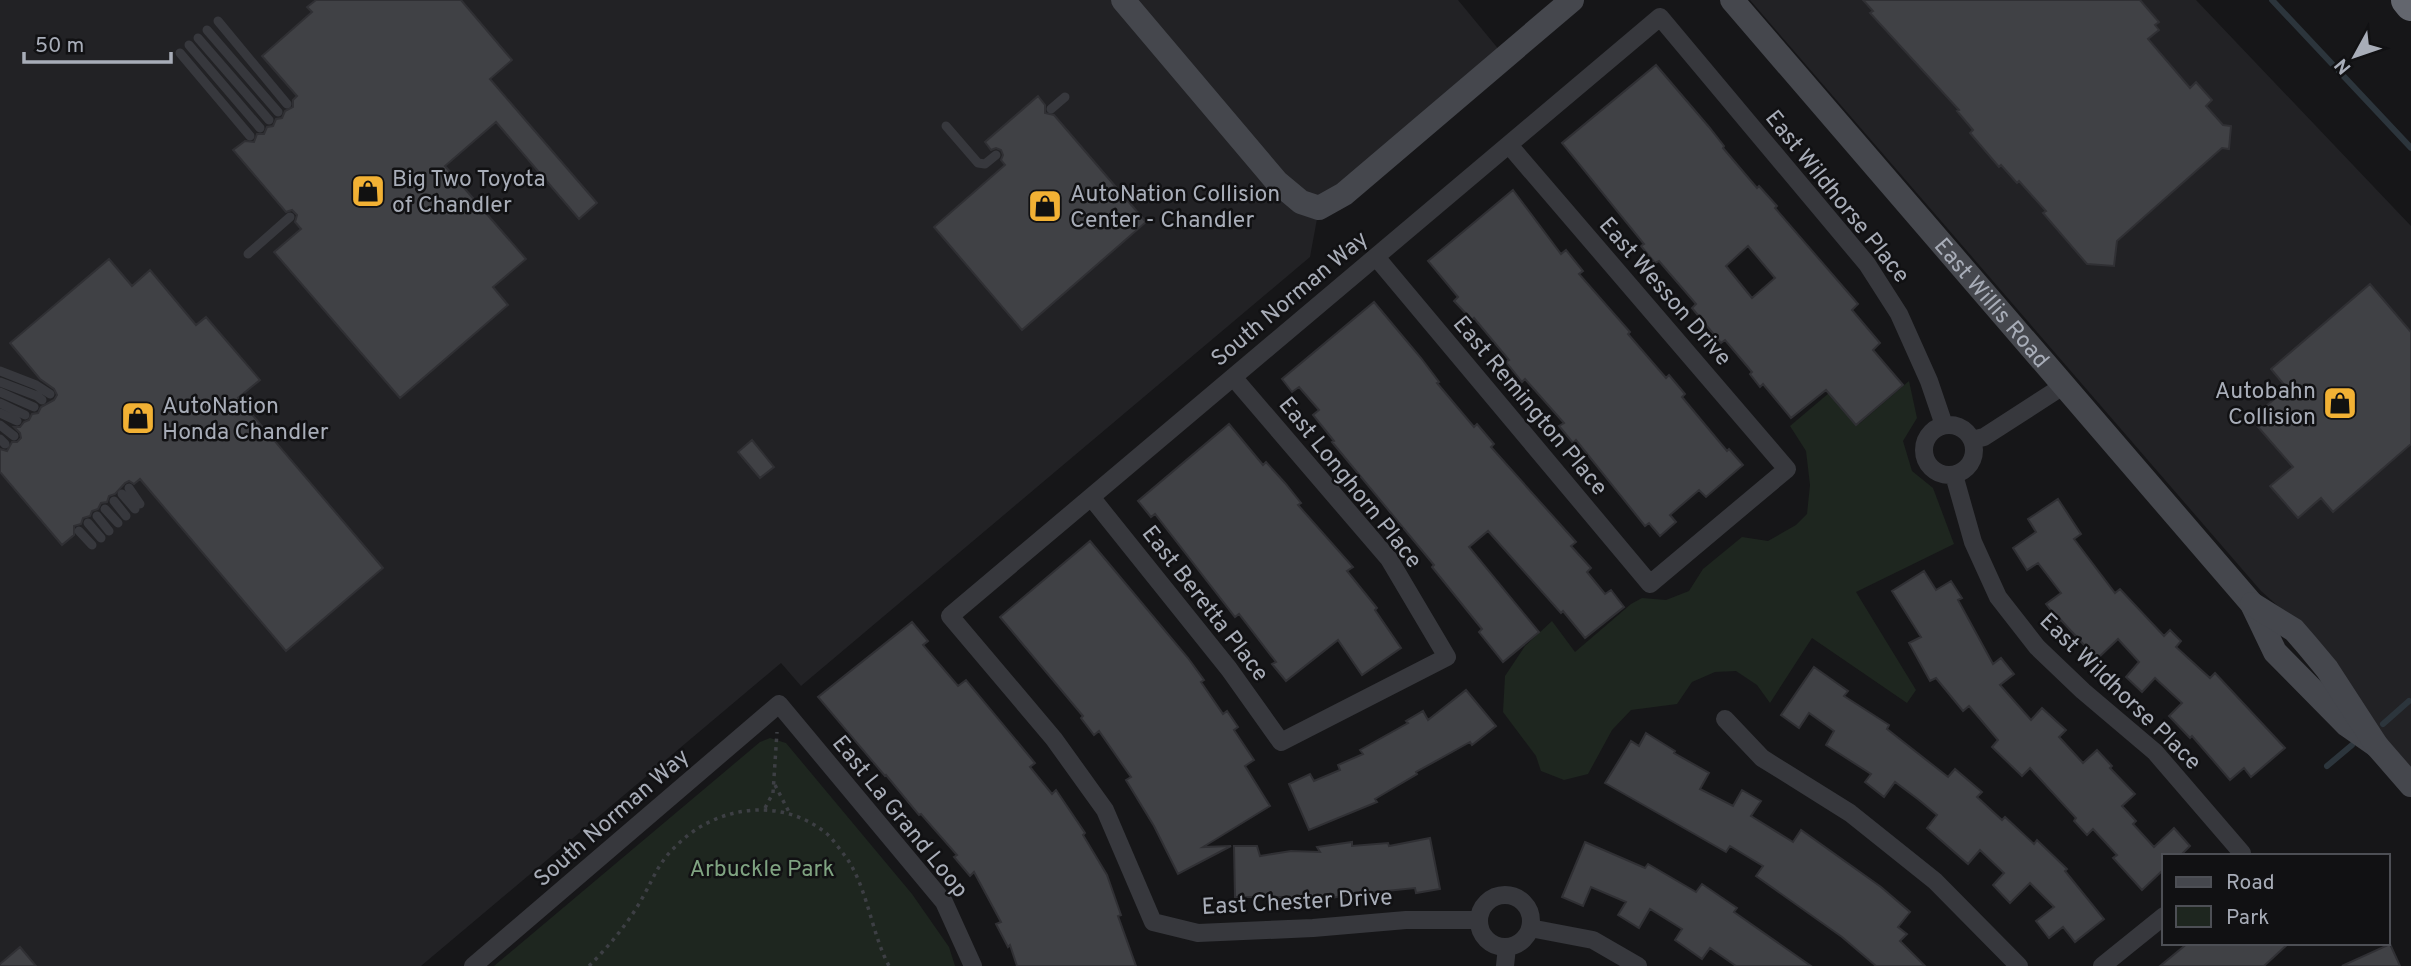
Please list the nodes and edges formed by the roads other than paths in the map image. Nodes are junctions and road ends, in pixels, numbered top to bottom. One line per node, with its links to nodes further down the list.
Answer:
1 (1123, 0): 2 (street)
2 (1572, 0)
3 (1732, 0): 28 (street, East Willis Road)
4 (2407, 0): 5 (highway)
5 (2411, 5)
6 (1660, 18): 20 (street, South Norman Way); 34 (street, East Wildhorse Place)
7 (218, 21): 13 (lane)
8 (207, 30): 15 (lane)
9 (198, 38): 16 (lane)
10 (189, 45): 18 (lane)
11 (180, 53): 19 (lane)
12 (1065, 97): 14 (lane)
13 (287, 104)
14 (1051, 109)
15 (278, 112)
16 (269, 120)
17 (946, 126): 21 (lane)
18 (260, 128)
19 (250, 136)
20 (1509, 145): 24 (street, South Norman Way); 51 (street, East Wesson Drive)
21 (996, 155)
22 (290, 217): 23 (lane)
23 (248, 254)
24 (1376, 257): 26 (street, South Norman Way); 51 (street, East Remington Place)
25 (0, 371): 27 (lane)
26 (1233, 377): 39 (street, South Norman Way); 55 (street, East Longhorn Place)
27 (0, 382)
28 (2063, 386): 36 (street); 56 (street, East Willis Road)
29 (0, 392): 31 (lane)
30 (0, 403): 32 (lane)
31 (34, 407)
32 (0, 413)
33 (0, 425): 35 (lane)
34 (1944, 425): 36 (street); 37 (street)
35 (14, 436)
36 (1972, 440): 37 (street)
37 (1954, 475): 57 (street, East Wildhorse Place)
38 (125, 491): 41 (lane)
39 (1091, 497): 52 (street, South Norman Way); 55 (street, East Beretta Place)
40 (114, 501): 44 (lane)
41 (137, 507)
42 (105, 509): 46 (lane)
43 (97, 516): 47 (lane)
44 (126, 516)
45 (88, 523): 49 (lane)
46 (118, 523)
47 (109, 530)
48 (79, 531): 50 (lane)
49 (101, 538)
50 (92, 545)
51 (1650, 584)
52 (950, 616): 59 (street, East Chester Drive)
53 (779, 704): 62 (street, South Norman Way); 63 (street, East La Grand Loop)
54 (1725, 719): 66 (street)
55 (1281, 742)
56 (2411, 785)
57 (2241, 854)
58 (2162, 918): 67 (street)
59 (1478, 920): 60 (street); 61 (street)
60 (1530, 928): 61 (street); 65 (street)
61 (1507, 947): 64 (street)
62 (473, 966)
63 (973, 966)
64 (1505, 966)
65 (1638, 966)
66 (2019, 966)
67 (2102, 966)

